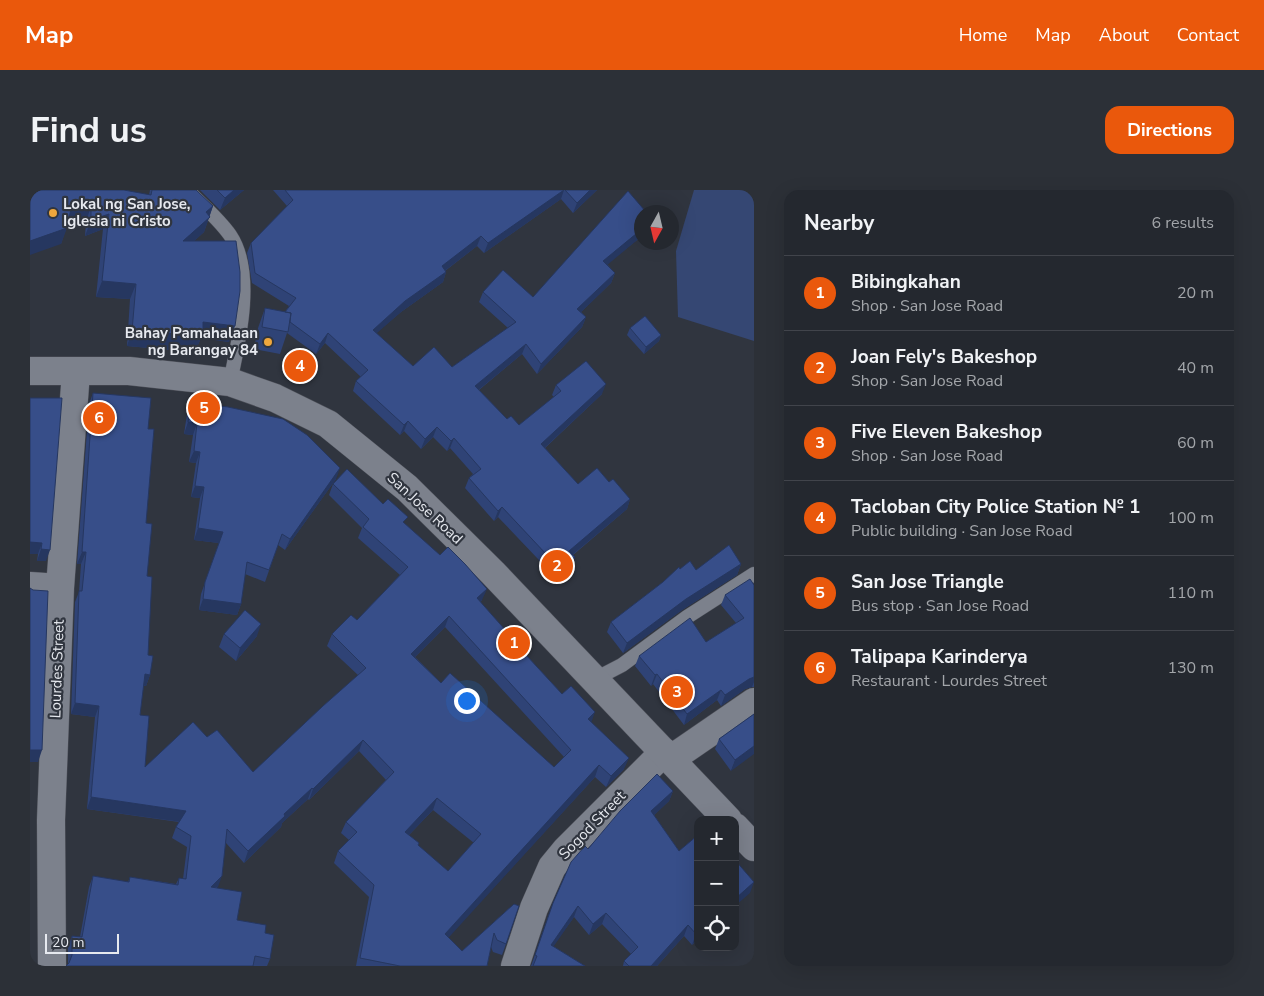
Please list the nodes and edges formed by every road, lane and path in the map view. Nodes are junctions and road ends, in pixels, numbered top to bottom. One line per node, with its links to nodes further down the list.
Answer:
1 (187, 190): 4 (lane)
2 (30, 371): 3 (street, San Jose Road)
3 (76, 372): 4 (street, San Jose Road); 7 (street, Lourdes Street)
4 (230, 382): 8 (street, San Jose Road)
5 (754, 574): 8 (lane)
6 (30, 586): 7 (street)
7 (60, 588): 12 (street, Lourdes Street)
8 (595, 679): 10 (street, San Jose Road)
9 (754, 702): 10 (street, Sogod Street)
10 (668, 755): 11 (street, San Jose Road); 16 (street, Sogod Street)
11 (724, 816)
12 (41, 820): 15 (street, Lourdes Street)
13 (739, 831): 14 (street)
14 (754, 847)
15 (52, 966)
16 (516, 966)

